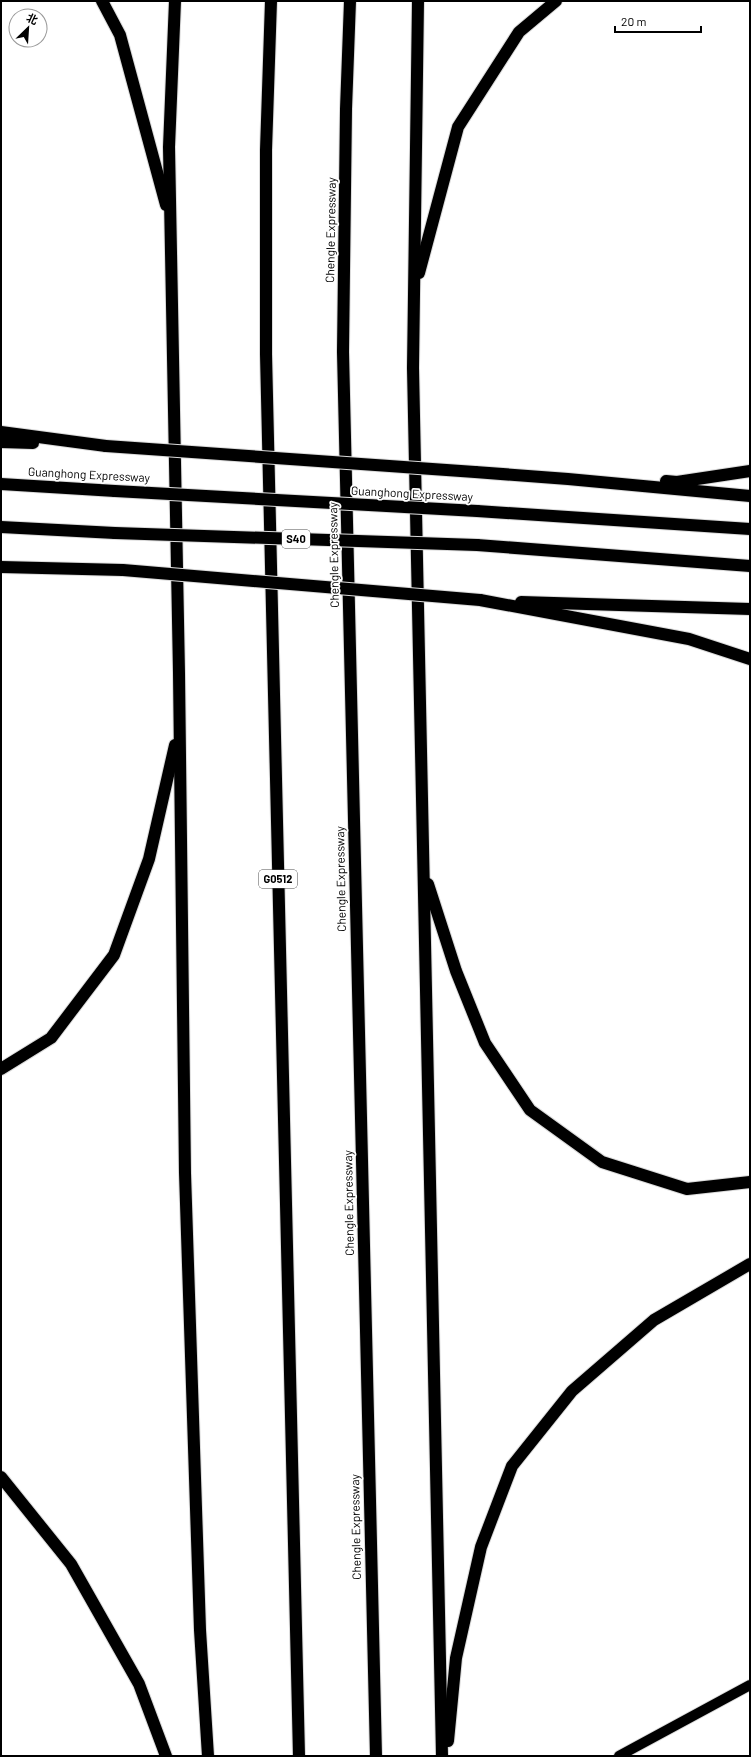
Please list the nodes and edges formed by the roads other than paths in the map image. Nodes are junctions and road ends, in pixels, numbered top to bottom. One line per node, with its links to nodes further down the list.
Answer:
1 (102, 1): 7 (highway)
2 (175, 1): 7 (highway)
3 (271, 1): 33 (highway, G0512)
4 (350, 1): 30 (highway, Chengle Expressway)
5 (418, 1): 8 (highway)
6 (556, 1): 8 (highway)
7 (171, 224): 23 (highway)
8 (414, 292): 24 (highway)
9 (1, 432): 11 (highway)
10 (1, 442): 11 (highway)
11 (106, 446): 13 (highway, bridge)
12 (750, 471): 13 (highway)
13 (568, 479): 15 (highway)
14 (1, 484): 17 (highway, Guanghong Expressway, bridge)
15 (750, 496)
16 (1, 527): 18 (highway, S40, bridge)
17 (750, 529)
18 (750, 566)
19 (1, 567): 20 (highway, bridge)
20 (480, 600): 21 (highway); 22 (highway)
21 (750, 609)
22 (750, 658)
23 (179, 725): 25 (highway); 32 (highway)
24 (424, 871): 26 (highway); 34 (highway)
25 (1, 1069)
26 (750, 1182)
27 (750, 1264): 35 (highway)
28 (1, 1477): 31 (highway)
29 (750, 1685): 36 (main road)
30 (376, 1751)
31 (166, 1756)
32 (208, 1756)
33 (298, 1756)
34 (442, 1756)
35 (447, 1756)
36 (619, 1756)

